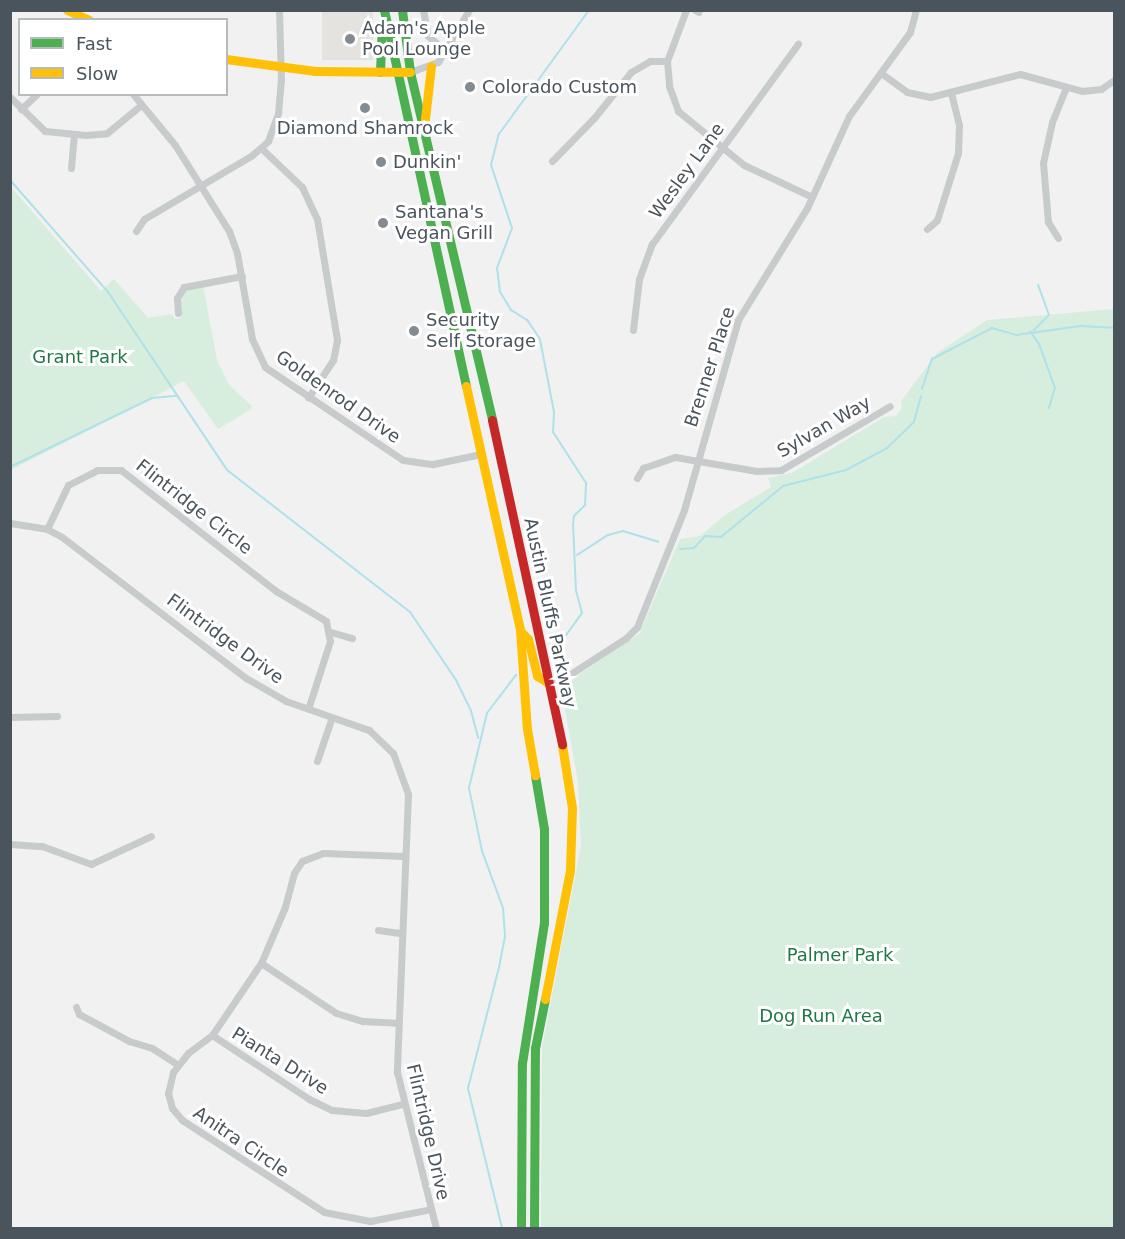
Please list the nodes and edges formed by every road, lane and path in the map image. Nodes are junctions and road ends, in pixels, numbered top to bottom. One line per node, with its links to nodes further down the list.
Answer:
1 (67, 10): 9 (main road)
2 (279, 10): 15 (street)
3 (402, 10): 18 (main road, Austin Bluffs Parkway)
4 (423, 10): 11 (street)
5 (469, 10): 11 (street)
6 (686, 10): 13 (street)
7 (916, 10): 19 (street, Brenner Place)
8 (384, 12): 16 (main road, Austin Bluffs Parkway); 17 (main road)
9 (85, 18)
10 (798, 44): 31 (street, Wesley Lane)
11 (446, 51): 14 (street)
12 (228, 59): 15 (main road)
13 (667, 61): 31 (street); 32 (street)
14 (431, 66): 18 (street); 29 (main road)
15 (281, 68): 17 (main road); 30 (street)
16 (395, 71): 17 (main road); 18 (main road); 44 (main road, Austin Bluffs Parkway)
17 (380, 72)
18 (410, 72): 29 (main road, Austin Bluffs Parkway)
19 (881, 73): 22 (street); 35 (street, Brenner Place)
20 (1114, 80): 21 (street)
21 (1066, 88): 22 (street); 38 (street)
22 (951, 93): 36 (street)
23 (35, 96): 27 (street)
24 (134, 96): 26 (street, Goldenrod Drive)
25 (10, 97): 27 (street)
26 (141, 105): 28 (street); 34 (street, Goldenrod Drive)
27 (21, 109): 28 (street)
28 (74, 134): 33 (street)
29 (425, 134): 52 (main road, Austin Bluffs Parkway)
30 (261, 148): 34 (street); 42 (street)
31 (723, 149): 35 (street); 41 (street, Wesley Lane)
32 (552, 161)
33 (71, 168)
34 (201, 185): 37 (street); 39 (street, Goldenrod Drive)
35 (812, 197): 45 (street, Brenner Place)
36 (927, 229)
37 (136, 231)
38 (1058, 238)
39 (242, 276): 40 (street); 42 (street, Goldenrod Drive)
40 (178, 313)
41 (633, 330)
42 (308, 398): 44 (street, Goldenrod Drive)
43 (890, 406): 45 (street, Sylvan Way)
44 (481, 454): 49 (main road, Austin Bluffs Parkway)
45 (698, 460): 46 (street, Sylvan Way); 52 (street, Brenner Place)
46 (637, 478)
47 (10, 523): 48 (street, Flintridge Drive)
48 (47, 530): 50 (street, Flintridge Circle); 53 (street, Flintridge Drive)
49 (520, 630): 52 (main road); 71 (main road, Austin Bluffs Parkway)
50 (331, 632): 51 (street); 53 (street)
51 (352, 638)
52 (547, 682): 72 (main road, Austin Bluffs Parkway)
53 (308, 709): 56 (street, Flintridge Drive)
54 (57, 716): 55 (street)
55 (10, 717)
56 (332, 717): 57 (street); 60 (street, Flintridge Drive)
57 (317, 761)
58 (151, 836): 59 (street)
59 (10, 844)
60 (404, 856): 62 (street, Flintridge Drive); 63 (street, Anitra Circle)
61 (378, 930): 62 (street)
62 (400, 933): 65 (street, Flintridge Drive)
63 (261, 963): 65 (street); 66 (street, Anitra Circle)
64 (76, 1007): 67 (street)
65 (396, 1023): 68 (street, Flintridge Drive)
66 (212, 1035): 67 (street, Anitra Circle); 68 (street, Pianta Drive)
67 (178, 1065): 69 (street, Anitra Circle)
68 (403, 1104): 69 (street, Flintridge Drive)
69 (431, 1209): 70 (street, Flintridge Drive)
70 (436, 1228)
71 (521, 1228)
72 (534, 1228)

